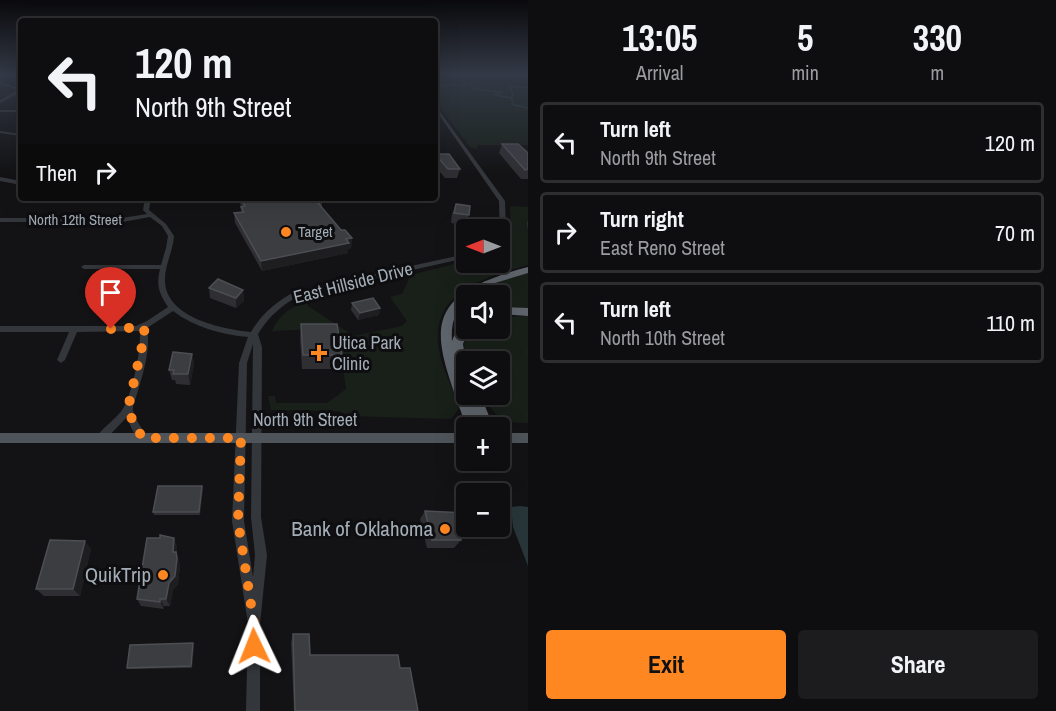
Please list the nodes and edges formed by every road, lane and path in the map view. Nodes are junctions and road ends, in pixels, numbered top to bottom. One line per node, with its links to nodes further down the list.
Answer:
1 (438, 110): 10 (street)
2 (0, 111): 3 (street)
3 (18, 111)
4 (0, 132): 5 (street)
5 (18, 135)
6 (0, 179): 7 (street)
7 (18, 182)
8 (148, 201): 9 (street)
9 (150, 215): 11 (street, North 12th Street); 14 (street)
10 (503, 219)
11 (0, 220)
12 (456, 258): 22 (street, East Hillside Drive)
13 (84, 267): 14 (street)
14 (164, 267): 16 (street)
15 (528, 270): 25 (highway)
16 (172, 308): 19 (street); 22 (street)
17 (510, 311): 18 (highway)
18 (528, 312)
19 (143, 327): 21 (street); 24 (street)
20 (0, 329): 21 (street)
21 (74, 329): 23 (street)
22 (255, 335): 29 (street, East Hillside Drive); 30 (street, East Hillside Drive)
23 (61, 360)
24 (128, 408): 27 (street); 28 (street)
25 (470, 417)
26 (0, 438): 27 (main road, North 9th Street)
27 (101, 438): 28 (main road, North 9th Street)
28 (143, 438): 29 (main road, North 9th Street)
29 (241, 438): 30 (main road, North 9th Street); 34 (street, East Hillside Drive)
30 (257, 438): 31 (main road, North 9th Street); 34 (street, East Hillside Drive)
31 (456, 438)
32 (510, 438): 33 (main road)
33 (528, 438)
34 (254, 624): 35 (street, East Hillside Drive)
35 (253, 711)

